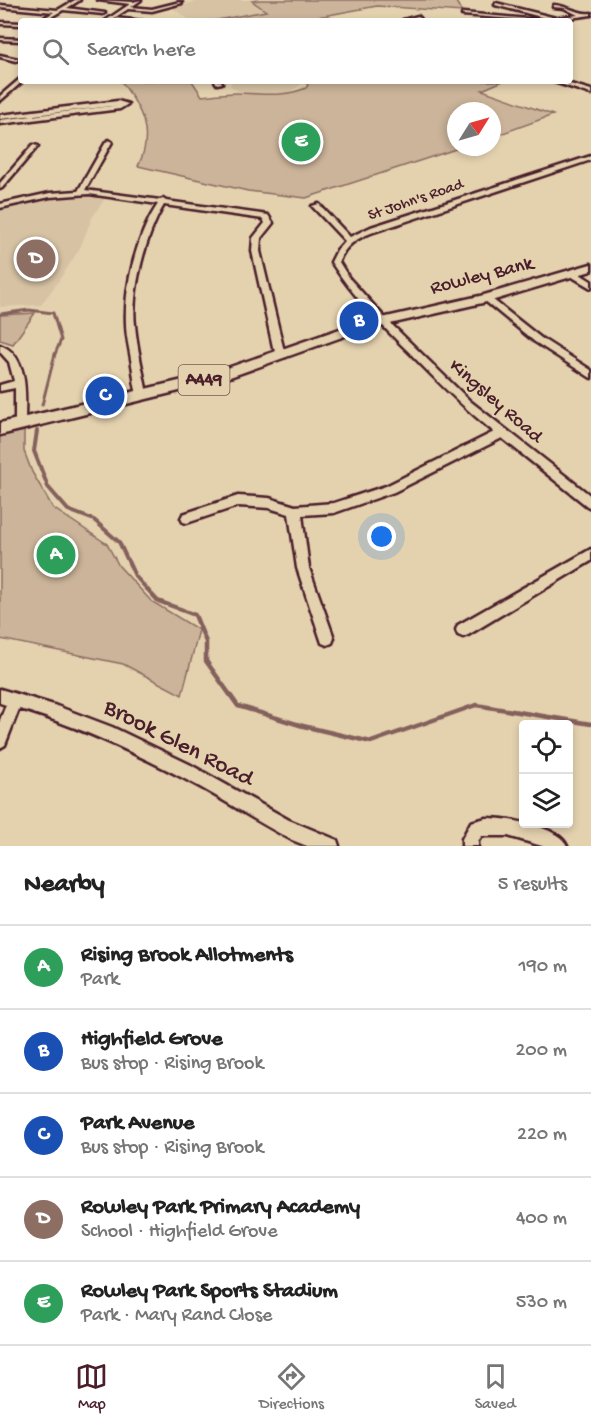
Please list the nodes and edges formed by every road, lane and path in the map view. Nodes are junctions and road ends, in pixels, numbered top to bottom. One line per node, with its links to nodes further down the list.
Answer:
1 (6, 0): 7 (street)
2 (78, 0): 13 (street)
3 (99, 0): 5 (street)
4 (139, 0): 5 (street)
5 (134, 3): 12 (street)
6 (180, 3): 14 (street)
7 (0, 4): 13 (street)
8 (496, 4): 29 (street)
9 (90, 5): 15 (street)
10 (554, 6): 20 (street)
11 (99, 7): 16 (street)
12 (126, 8): 14 (street); 24 (street)
13 (60, 10): 15 (street); 23 (street)
14 (152, 10): 25 (street)
15 (81, 11): 16 (street)
16 (92, 12): 17 (street)
17 (103, 13)
18 (463, 14): 28 (street)
19 (398, 15): 26 (street)
20 (582, 15): 21 (street); 30 (street)
21 (591, 16)
22 (418, 17): 27 (street)
23 (46, 18)
24 (112, 18)
25 (142, 18)
26 (404, 18)
27 (415, 18)
28 (506, 18)
29 (551, 18)
30 (562, 18)
31 (0, 23): 32 (street)
32 (18, 24)
33 (18, 35): 35 (street)
34 (0, 39): 35 (street)
35 (10, 39): 36 (street)
36 (18, 40)
37 (0, 56): 38 (street)
38 (15, 60)
39 (573, 80): 42 (street)
40 (18, 82): 43 (street)
41 (565, 84): 42 (street)
42 (591, 91)
43 (1, 96)
44 (0, 117): 45 (street)
45 (0, 122)
46 (109, 142): 50 (street)
47 (35, 146): 49 (street)
48 (591, 158): 54 (street, St John's Road)
49 (0, 187)
50 (81, 192): 51 (street); 52 (street)
51 (162, 201): 61 (street); 65 (street)
52 (0, 206)
53 (316, 206): 54 (street)
54 (349, 241): 59 (street, St John's Road)
55 (591, 267): 56 (highway, Rowley Bank / A449)
56 (572, 273): 57 (street); 58 (highway, Rowley Bank / A449)
57 (591, 285)
58 (487, 298): 59 (highway, Rowley Bank / A449); 62 (street)
59 (383, 321): 61 (highway, A449); 68 (street, Kingsley Road)
60 (0, 348): 63 (street)
61 (283, 355): 65 (highway, A449)
62 (591, 375)
63 (18, 384): 64 (street); 66 (street)
64 (0, 388)
65 (142, 393): 66 (highway, A449)
66 (20, 423): 67 (highway, A449)
67 (0, 429)
68 (500, 434): 69 (street, Kingsley Road); 70 (street)
69 (591, 503)
70 (295, 511): 71 (street); 74 (street)
71 (188, 518)
72 (591, 554): 73 (street)
73 (463, 630)
74 (327, 638)
75 (7, 698): 76 (street); 77 (street, Brook Glen Road)
76 (0, 740)
77 (331, 846)
78 (470, 846): 79 (street)
79 (559, 846)

